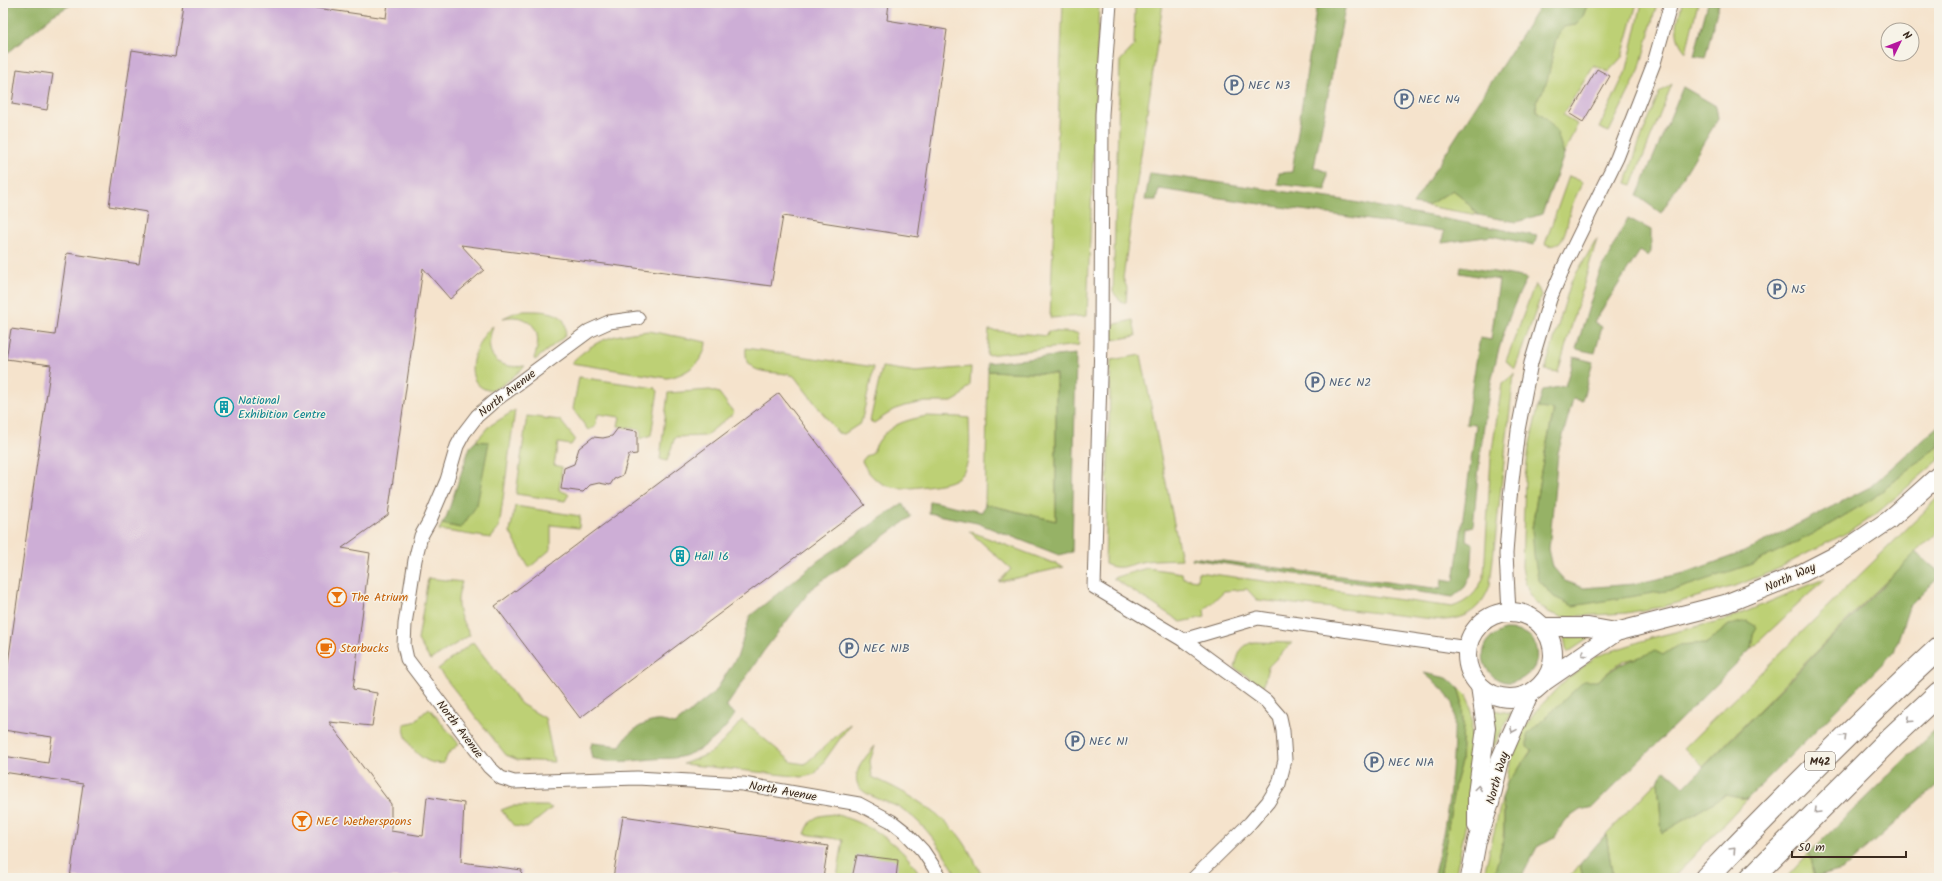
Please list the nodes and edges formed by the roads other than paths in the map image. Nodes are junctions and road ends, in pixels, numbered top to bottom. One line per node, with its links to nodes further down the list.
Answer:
1 (1110, 3): 8 (street)
2 (1671, 3): 5 (street)
3 (638, 318): 16 (street, North Avenue)
4 (1939, 476): 7 (street, North Way)
5 (1510, 612): 6 (street); 9 (street)
6 (1543, 627): 7 (street, North Way); 11 (street)
7 (1616, 632): 11 (street, North Way, one-way to 11)
8 (1183, 640): 9 (street); 17 (street)
9 (1468, 648): 12 (street)
10 (1939, 648): 19 (highway, M42, one-way to 10)
11 (1544, 682): 13 (street)
12 (1480, 686): 13 (street); 15 (street, North Way, one-way to 12)
13 (1529, 694): 15 (street, North Way, one-way to 15)
14 (1939, 694): 20 (highway, M42, one-way to 20)
15 (1476, 841): 18 (street, North Way)
16 (941, 878)
17 (1194, 878)
18 (1470, 878)
19 (1706, 878)
20 (1751, 878)

